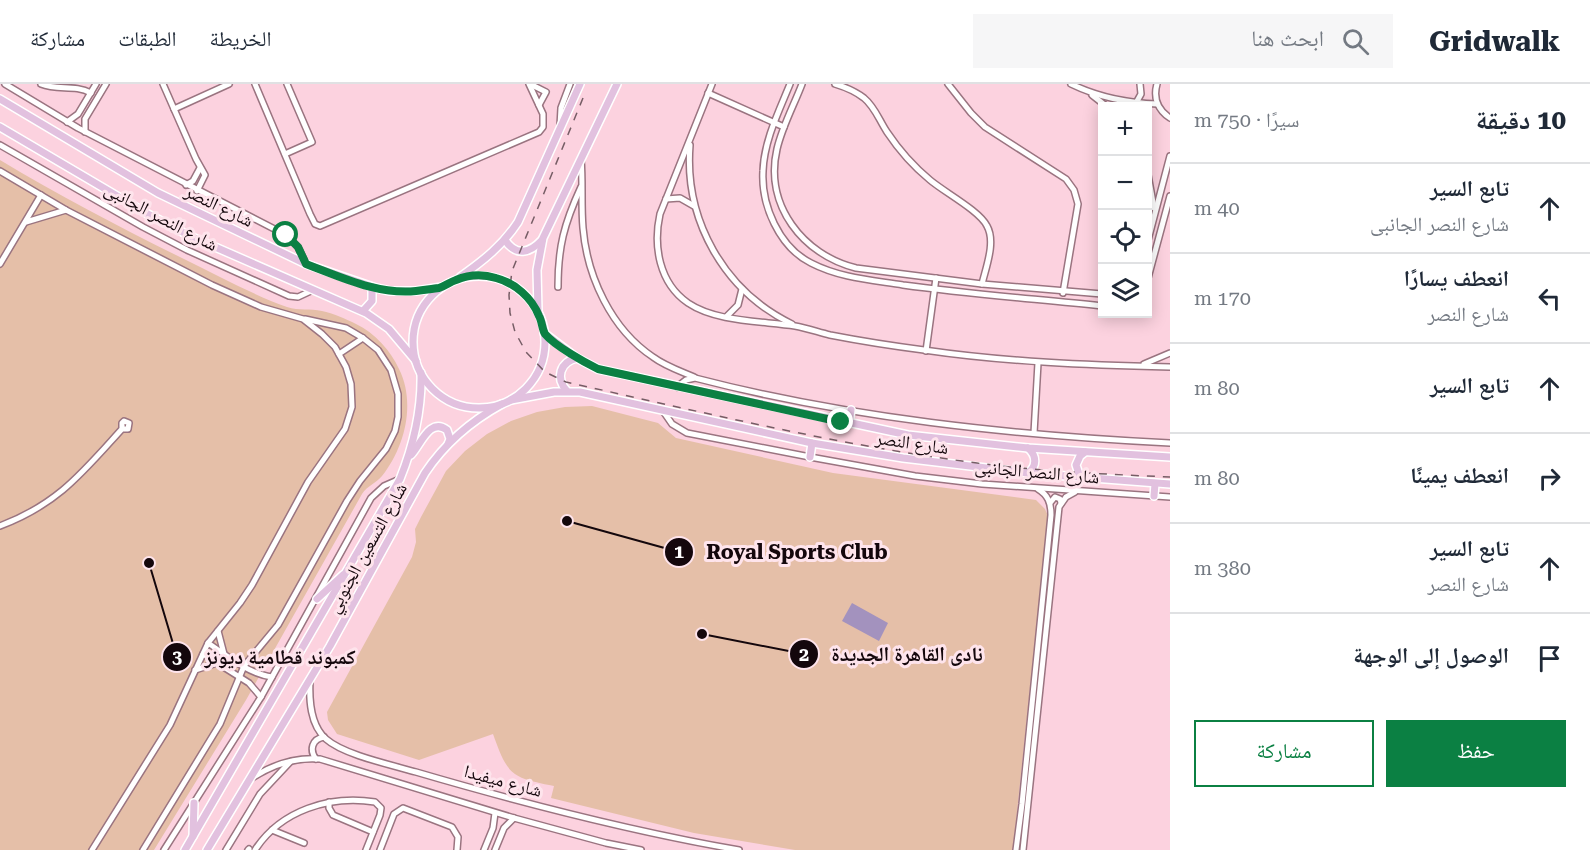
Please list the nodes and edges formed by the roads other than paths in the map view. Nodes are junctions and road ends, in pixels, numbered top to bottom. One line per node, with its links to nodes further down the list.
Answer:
1 (5, 84): 34 (street)
2 (41, 84): 23 (street)
3 (96, 84): 23 (street)
4 (106, 84): 28 (street)
5 (163, 84): 32 (street)
6 (229, 84): 32 (street)
7 (255, 84): 43 (street)
8 (287, 84): 43 (street)
9 (530, 84): 31 (street); 31 (street)
10 (570, 84): 40 (street)
11 (580, 84): 40 (main road)
12 (617, 84): 45 (main road)
13 (712, 84): 22 (street)
14 (790, 84): 35 (street)
15 (802, 84): 38 (street)
16 (835, 84): 69 (street)
17 (948, 84): 76 (street)
18 (1071, 84): 21 (street)
19 (1140, 84): 27 (street)
20 (1157, 84): 30 (street)
21 (1089, 92): 25 (street); 26 (street)
22 (708, 93): 35 (street); 41 (street)
23 (89, 95): 28 (street); 34 (street)
24 (0, 99): 65 (main road, شارع النصر)
25 (1101, 102)
26 (1132, 102)
27 (1137, 102)
28 (95, 103): 39 (street)
29 (1152, 104): 30 (street)
30 (1157, 104): 33 (street)
31 (538, 105): 43 (street)
32 (174, 109): 46 (street)
33 (1169, 117): 36 (street)
34 (67, 122): 39 (street)
35 (775, 122): 38 (street); 74 (street)
36 (1170, 125)
37 (0, 127): 75 (main road)
38 (784, 127): 67 (street)
39 (85, 132): 50 (street)
40 (560, 132): 63 (main road)
41 (691, 138): 55 (street); 57 (street)
42 (0, 145): 75 (street, شارع النصر الجانبى)
43 (285, 154)
44 (1170, 156): 49 (street)
45 (581, 158): 48 (street); 62 (main road)
46 (200, 168): 50 (street); 52 (street)
47 (0, 171): 53 (street)
48 (583, 183): 72 (street); 96 (street)
49 (1162, 185): 51 (street); 59 (street)
50 (186, 186): 52 (street)
51 (1170, 186)
52 (198, 191): 65 (street)
53 (41, 195): 58 (street); 61 (street)
54 (1170, 196): 66 (street)
55 (666, 199): 57 (street); 82 (street)
56 (1152, 199): 59 (street)
57 (695, 207): 73 (street)
58 (66, 210): 61 (street); 83 (street)
59 (1154, 211): 60 (street)
60 (1152, 221)
61 (26, 222): 64 (street)
62 (543, 238): 63 (main road); 81 (main road)
63 (506, 240): 68 (main road)
64 (0, 264)
65 (306, 264): 70 (main road, شارع النصر)
66 (1152, 264)
67 (936, 278): 69 (street); 74 (street)
68 (457, 279): 71 (main road); 81 (main road)
69 (982, 284): 76 (street)
70 (372, 287): 71 (main road, شارع النصر); 80 (main road)
71 (442, 287): 91 (main road)
72 (558, 287)
73 (742, 289): 82 (street); 84 (street)
74 (934, 289): 78 (street); 87 (street)
75 (314, 290): 80 (main road)
76 (1063, 292): 77 (street); 78 (street)
77 (1098, 294)
78 (1062, 301): 79 (street)
79 (1098, 306)
80 (363, 311): 91 (main road)
81 (538, 314): 85 (main road)
82 (727, 316): 84 (street)
83 (303, 319): 86 (street); 89 (street)
84 (797, 326): 87 (street)
85 (544, 333): 90 (main road, شارع النصر); 99 (main road)
86 (363, 338): 89 (street); 133 (street)
87 (926, 351): 92 (street)
88 (1170, 353): 93 (street)
89 (339, 354): 128 (street)
90 (577, 358): 97 (main road, شارع النصر); 98 (main road)
91 (416, 361): 95 (main road)
92 (1038, 363): 93 (street); 105 (street)
93 (1139, 366): 94 (street)
94 (1170, 367)
95 (421, 373): 100 (main road); 111 (main road, شارع التسعين الجنوبي)
96 (695, 378): 97 (street); 101 (street)
97 (677, 387): 103 (main road, شارع النصر)
98 (567, 391): 99 (main road, شارع النصر); 102 (main road, شارع النصر)
99 (511, 400): 100 (main road)
100 (502, 404): 108 (main road, شارع التسعين الجنوبي)
101 (851, 410): 103 (main road); 105 (street)
102 (663, 411): 107 (main road, شارع النصر); 112 (street, شارع النصر الجانبى)
103 (849, 423): 109 (main road, شارع النصر)
104 (122, 429): 125 (street)
105 (1034, 433): 106 (street)
106 (1170, 442)
107 (812, 443): 112 (main road); 114 (main road, شارع النصر)
108 (448, 444): 111 (main road); 137 (main road, شارع التسعين الجنوبي)
109 (1028, 448): 110 (main road, شارع النصر); 114 (main road)
110 (1085, 452): 113 (main road, شارع النصر); 115 (main road)
111 (408, 457): 116 (main road, شارع التسعين الجنوبي)
112 (810, 457): 119 (street, شارع النصر الجانبى)
113 (1170, 457)
114 (1028, 473): 115 (main road, شارع النصر)
115 (1084, 478): 117 (main road, شارع النصر)
116 (400, 479): 126 (main road, شارع التسعين الجنوبي); 127 (street)
117 (1155, 484): 118 (main road, شارع النصر); 121 (main road)
118 (1170, 484)
119 (1036, 488): 120 (street, شارع النصر الجانبى); 123 (street)
120 (1078, 491): 121 (street, شارع النصر الجانبى); 124 (street)
121 (1154, 496): 122 (street, شارع النصر الجانبى)
122 (1170, 497)
123 (1050, 502): 124 (street); 167 (street)
124 (1061, 503): 168 (street)
125 (0, 526)
126 (347, 572): 127 (main road); 151 (main road, شارع التسعين الجنوبي)
127 (317, 599): 136 (street)
128 (218, 631): 129 (street); 131 (street)
129 (208, 643): 130 (street); 131 (street)
130 (203, 654): 132 (street); 134 (street)
131 (224, 654): 133 (street)
132 (217, 663): 134 (street); 135 (street)
133 (244, 666): 135 (street); 136 (street)
134 (195, 670): 155 (street)
135 (239, 675): 138 (street); 156 (street)
136 (272, 677): 138 (street)
137 (310, 680): 139 (street); 142 (main road, شارع التسعين الجنوبي)
138 (261, 697): 145 (street)
139 (324, 737): 140 (street); 166 (street, شارع ميفيدا)
140 (316, 759): 141 (street, شارع ميفيدا); 146 (street, شارع ميفيدا)
141 (291, 761): 142 (street, شارع ميفيدا); 160 (street)
142 (250, 779): 159 (main road, شارع التسعين الجنوبي)
143 (338, 801): 144 (street); 147 (street); 150 (street)
144 (329, 802): 147 (street); 149 (street)
145 (194, 803): 151 (main road); 157 (street)
146 (495, 813): 148 (street, شارع ميفيدا); 153 (street)
147 (338, 817): 150 (street)
148 (514, 818): 154 (street); 165 (street, شارع ميفيدا)
149 (272, 830): 152 (street); 161 (street)
150 (373, 832): 162 (street)
151 (193, 837): 158 (main road, شارع التسعين الجنوبي)
152 (304, 843)
153 (485, 848): 154 (street)
154 (495, 849)
155 (92, 850)
156 (143, 850)
157 (164, 850)
158 (185, 850)
159 (207, 850)
160 (226, 850)
161 (251, 850)
162 (366, 850)
163 (380, 850): 164 (street)
164 (457, 850)
165 (641, 850)
166 (739, 850)
167 (1016, 850)
168 (1023, 850)

